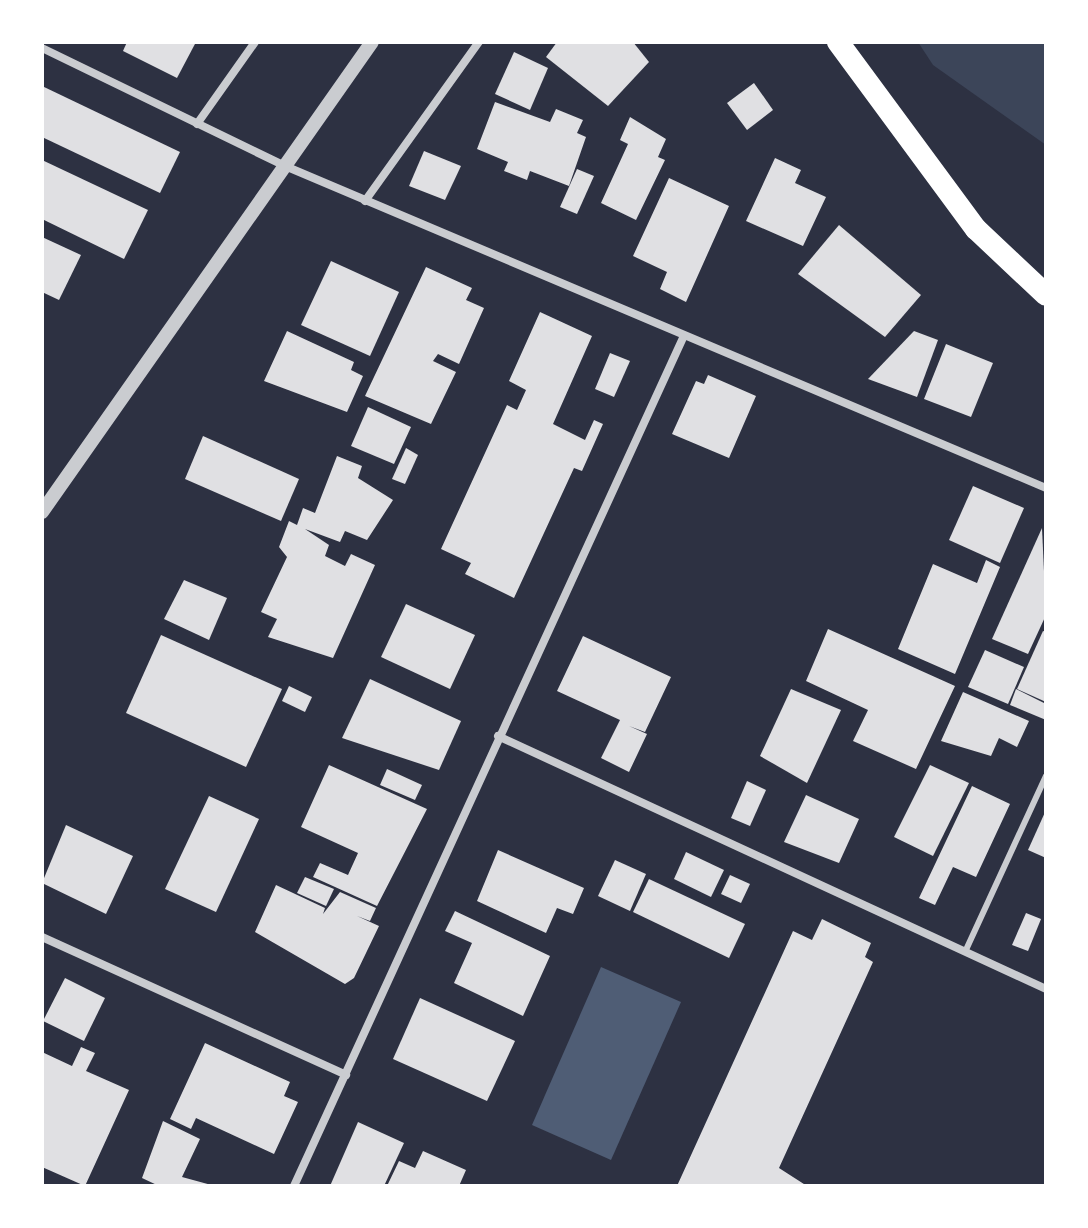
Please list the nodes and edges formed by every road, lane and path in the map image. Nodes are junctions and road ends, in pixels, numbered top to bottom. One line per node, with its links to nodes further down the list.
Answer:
1 (255, 42): 6 (street)
2 (372, 42): 7 (street)
3 (479, 42): 8 (street)
4 (838, 42): 9 (highway)
5 (42, 48): 6 (street)
6 (197, 124): 7 (street)
7 (285, 166): 8 (street); 12 (street)
8 (365, 201): 10 (street)
9 (1046, 295)
10 (683, 338): 11 (street); 13 (street)
11 (1046, 488)
12 (42, 512)
13 (498, 736): 16 (street); 18 (street)
14 (1046, 776): 16 (lane)
15 (42, 937): 18 (street)
16 (965, 952): 17 (street)
17 (1046, 989)
18 (346, 1075): 19 (street)
19 (294, 1186)

